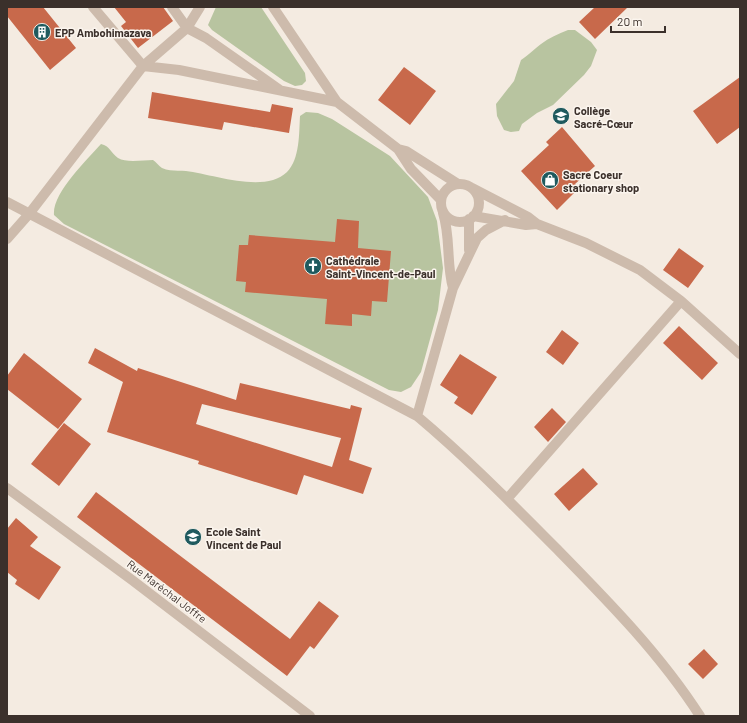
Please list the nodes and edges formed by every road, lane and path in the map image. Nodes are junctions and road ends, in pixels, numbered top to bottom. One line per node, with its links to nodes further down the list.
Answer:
1 (93, 7): 6 (street)
2 (172, 7): 5 (street)
3 (200, 7): 5 (street)
4 (273, 7): 8 (street)
5 (187, 28): 6 (street); 7 (street)
6 (144, 66): 7 (street); 15 (street)
7 (282, 92): 8 (street)
8 (337, 102): 9 (street)
9 (398, 149): 10 (street); 12 (street)
10 (458, 184): 11 (street); 12 (street)
11 (472, 188): 16 (street); 18 (street)
12 (441, 200): 14 (street)
13 (7, 202): 15 (street)
14 (443, 212): 16 (street); 21 (street)
15 (29, 214): 19 (street); 24 (street)
16 (471, 218): 17 (street); 20 (street)
17 (505, 220): 18 (street); 20 (street)
18 (537, 224): 22 (street)
19 (7, 239)
20 (469, 252): 21 (street)
21 (453, 288): 24 (street)
22 (681, 301): 23 (street); 26 (street)
23 (740, 354)
24 (417, 416): 26 (street)
25 (7, 488): 27 (street, Rue Maréchal Joffre)
26 (507, 499): 28 (street)
27 (310, 716)
28 (700, 716)

